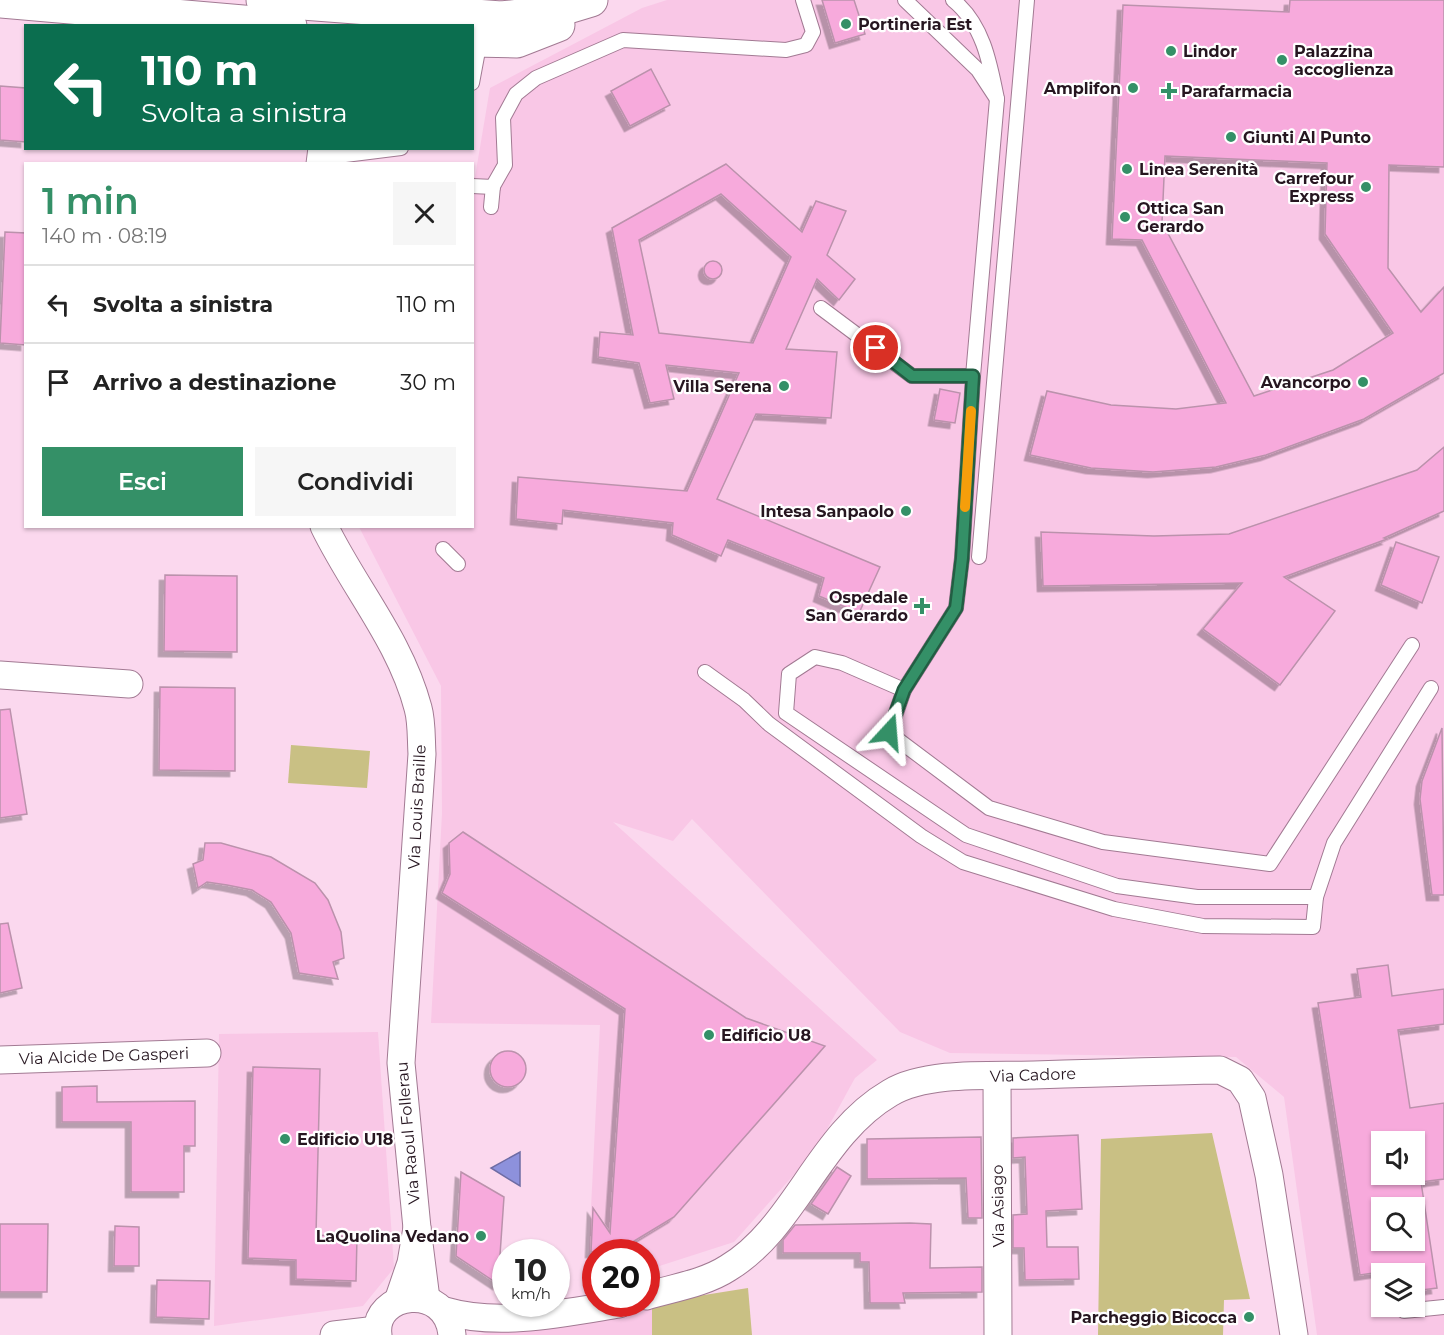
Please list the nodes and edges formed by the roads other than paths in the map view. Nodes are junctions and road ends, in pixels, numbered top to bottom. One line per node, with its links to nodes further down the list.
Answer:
1 (263, 0): 10 (street)
2 (591, 0): 9 (street)
3 (609, 0): 12 (street)
4 (803, 0): 18 (lane)
5 (905, 0): 14 (lane)
6 (952, 0): 14 (lane)
7 (1028, 0): 24 (lane)
8 (27, 2): 11 (street)
9 (553, 6): 10 (street)
10 (321, 15)
11 (268, 24)
12 (476, 40): 13 (lane)
13 (474, 62)
14 (997, 99): 21 (lane)
15 (382, 150): 16 (lane)
16 (321, 157)
17 (474, 186): 18 (lane)
18 (492, 187): 19 (lane)
19 (491, 207)
20 (821, 308): 21 (lane)
21 (973, 376): 31 (lane)
22 (325, 528): 33 (street, Via Louis Braille)
23 (443, 549): 25 (lane)
24 (979, 557)
25 (458, 564)
26 (1412, 645): 31 (lane)
27 (705, 672): 32 (lane)
28 (0, 675): 29 (street)
29 (129, 684)
30 (1431, 688): 32 (lane)
31 (904, 690): 32 (lane)
32 (1316, 897)
33 (407, 967): 37 (street, Via Raoul Follerau)
34 (207, 1053): 35 (street, Via Alcide De Gasperi)
35 (0, 1060)
36 (997, 1076): 38 (street, Via Cadore); 44 (street, Via Asiago); 47 (street, Via Cadore)
37 (417, 1228): 39 (street, Via Raoul Follerau); 43 (street, Via Raoul Follerau)
38 (660, 1292)
39 (398, 1301): 43 (street); 45 (street, Via Raoul Follerau)
40 (1444, 1307): 41 (lane)
41 (1425, 1309)
42 (582, 1310): 43 (street)
43 (441, 1315)
44 (998, 1323)
45 (378, 1333): 46 (street)
46 (334, 1335)
47 (1294, 1335)

